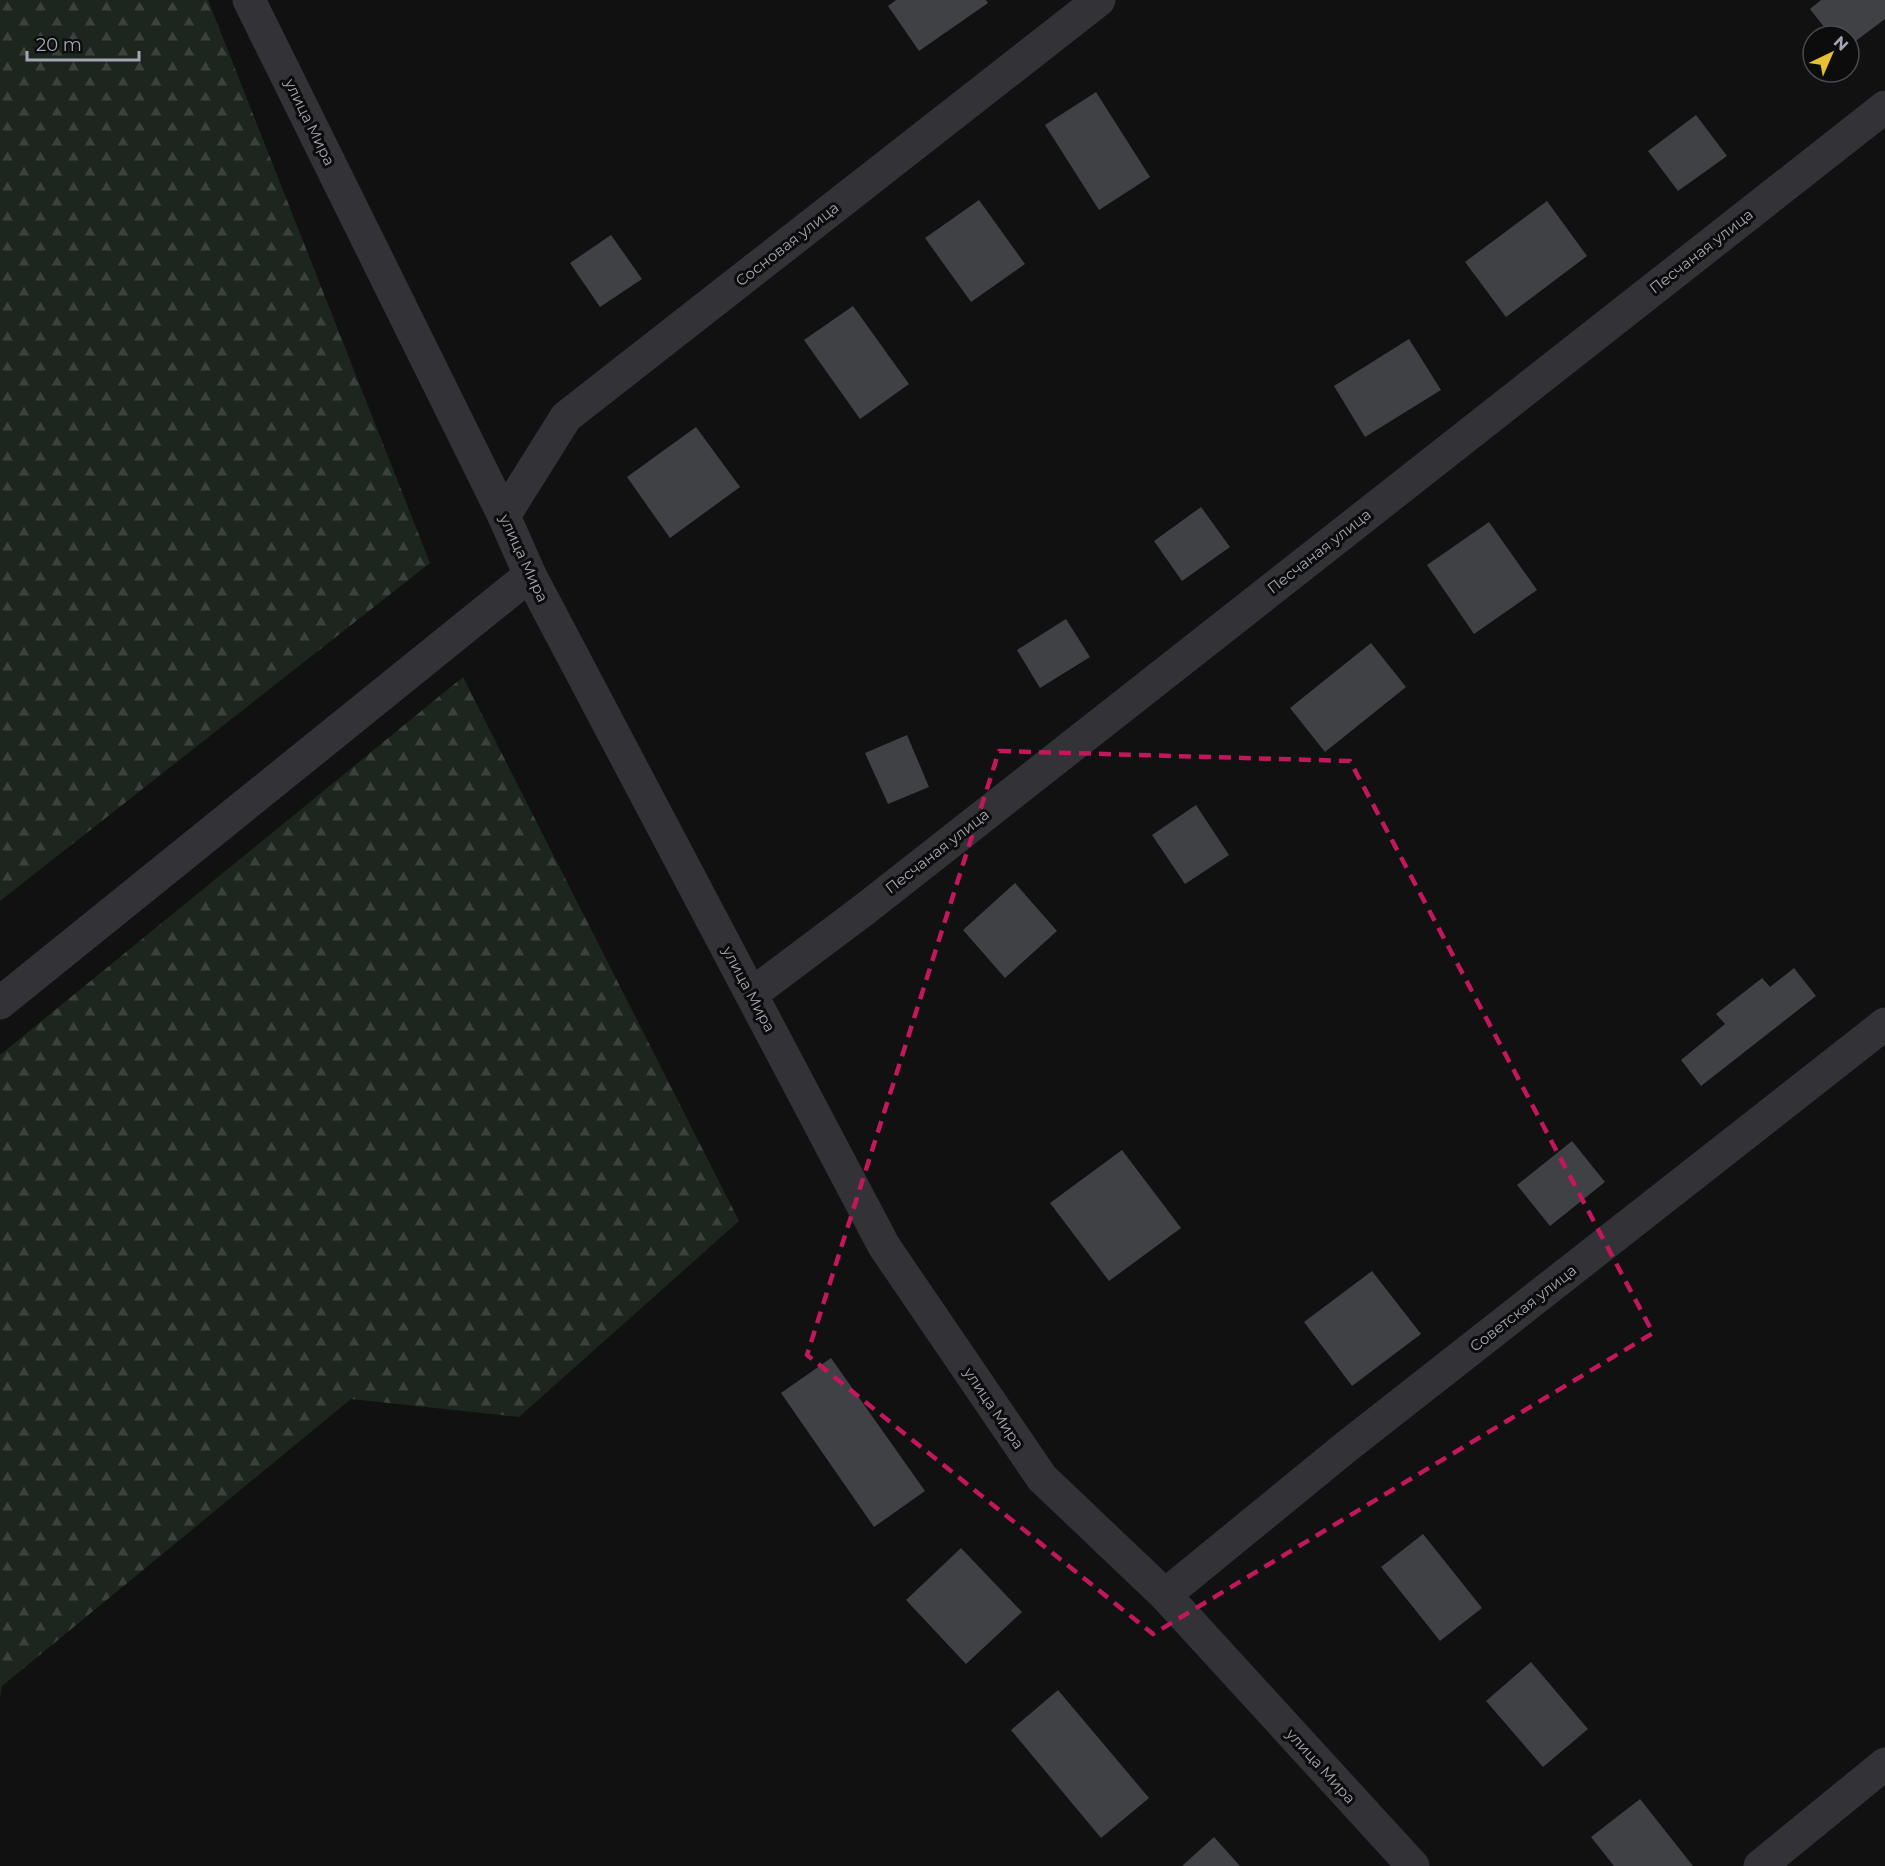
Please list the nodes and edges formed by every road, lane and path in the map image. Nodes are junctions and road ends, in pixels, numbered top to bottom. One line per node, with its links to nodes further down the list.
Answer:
1 (249, 0): 4 (street, улица Мира)
2 (1099, 0): 4 (street, Сосновая улица)
3 (1885, 107): 6 (street, Песчаная улица)
4 (504, 516): 5 (street, улица Мира)
5 (530, 575): 6 (street, улица Мира); 7 (street)
6 (752, 994): 9 (street, улица Мира)
7 (0, 1002)
8 (1885, 1024): 9 (street, Советская улица)
9 (1165, 1595): 11 (street, улица Мира)
10 (1885, 1764): 12 (street)
11 (1413, 1866)
12 (1760, 1866)

